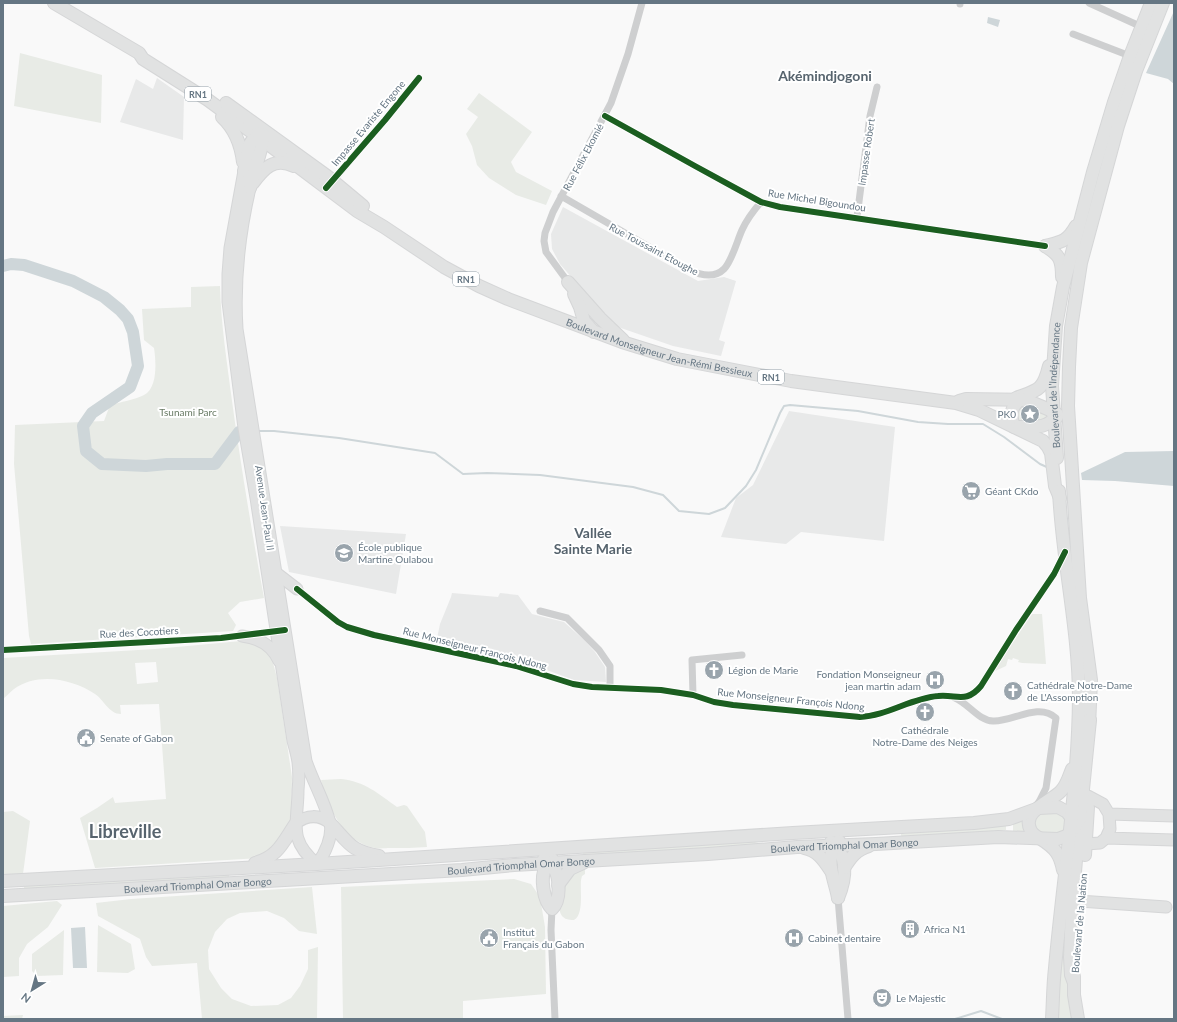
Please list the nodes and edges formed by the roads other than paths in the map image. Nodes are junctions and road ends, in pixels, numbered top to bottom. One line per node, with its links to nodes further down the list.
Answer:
1 (54, 3): 8 (main road, Boulevard Monseigneur Jean-Rémi Bessieux / RN1)
2 (642, 3): 14 (street, Rue Félix Ekomié)
3 (1089, 3): 6 (street)
4 (1151, 3): 6 (main road, Boulevard de l'Indépendance)
5 (1164, 3): 25 (main road, Boulevard de l'Indépendance)
6 (1142, 27): 9 (main road, Boulevard de l'Indépendance)
7 (1073, 34): 9 (street)
8 (139, 53): 11 (main road, Boulevard Monseigneur Jean-Rémi Bessieux / RN1); 12 (main road, Boulevard Monseigneur Jean-Rémi Bessieux / RN1)
9 (1130, 56): 23 (main road, Boulevard de l'Indépendance)
10 (419, 78): 18 (street, Impasse Evariste Engone)
11 (181, 83): 15 (main road, Boulevard Monseigneur Jean-Rémi Bessieux / RN1); 16 (main road)
12 (203, 87): 15 (main road); 18 (main road, Boulevard Monseigneur Jean-Rémi Bessieux / RN1)
13 (877, 87): 22 (street, Impasse Robert)
14 (605, 116): 20 (street, Rue Félix Ekomié); 21 (street, Rue Michel Bigoundou)
15 (259, 136): 16 (main road); 17 (main road, Boulevard Monseigneur Jean-Rémi Bessieux / RN1); 18 (main road); 19 (main road)
16 (244, 172): 38 (main road, Avenue Jean-Paul II)
17 (306, 172): 18 (main road, Boulevard Monseigneur Jean-Rémi Bessieux / RN1); 19 (main road)
18 (329, 182): 29 (main road, Boulevard Monseigneur Jean-Rémi Bessieux / RN1)
19 (250, 188): 38 (main road, Avenue Jean-Paul II)
20 (561, 196): 21 (street, Rue Toussaint Etoughe); 26 (street, Rue Félix Ekomié)
21 (762, 202): 22 (street, Rue Michel Bigoundou)
22 (857, 217): 24 (street, Rue Michel Bigoundou)
23 (1081, 217): 24 (main road); 27 (main road, Boulevard de l'Indépendance)
24 (1045, 246): 27 (main road)
25 (1081, 263): 35 (main road); 42 (main road, Boulevard de l'Indépendance)
26 (568, 282): 28 (main road)
27 (1063, 286): 31 (main road, Boulevard de l'Indépendance)
28 (582, 301): 29 (main road); 30 (main road); 32 (main road)
29 (556, 317): 30 (main road, Boulevard Monseigneur Jean-Rémi Bessieux / RN1)
30 (589, 329): 32 (main road, Boulevard Monseigneur Jean-Rémi Bessieux / RN1)
31 (1055, 342): 33 (main road); 35 (main road, Boulevard de l'Indépendance)
32 (627, 344): 34 (main road, Boulevard Monseigneur Jean-Rémi Bessieux / RN1)
33 (1012, 399): 34 (main road, Boulevard Monseigneur Jean-Rémi Bessieux / RN1); 35 (main road, RN1); 36 (main road); 37 (main road)
34 (956, 403): 36 (main road, Boulevard Monseigneur Jean-Rémi Bessieux / RN1)
35 (1054, 416): 37 (main road, RN1); 39 (main road, Boulevard de l'Indépendance)
36 (999, 420): 37 (main road, Boulevard Monseigneur Jean-Rémi Bessieux / RN1)
37 (1014, 427): 39 (main road, Boulevard Monseigneur Jean-Rémi Bessieux)
38 (249, 432): 43 (main road, Avenue Jean-Paul II); 49 (main road, Avenue Jean-Paul II)
39 (1057, 457): 40 (main road, Boulevard de l'Indépendance)
40 (1060, 478): 41 (main road); 42 (main road)
41 (1065, 552): 44 (street); 45 (main road)
42 (1077, 556): 57 (main road, Boulevard de l'Indépendance)
43 (275, 572): 46 (main road); 47 (main road, Avenue Jean-Paul II)
44 (1050, 581): 45 (street); 56 (street, Rue Monseigneur François Ndong)
45 (1068, 581): 58 (main road)
46 (297, 589): 47 (main road); 54 (street, Rue Monseigneur François Ndong)
47 (280, 598): 49 (main road, Avenue Jean-Paul II)
48 (540, 611): 54 (street)
49 (280, 631): 50 (street, Rue des Cocotiers); 53 (main road, Avenue Jean-Paul II); 65 (main road, Avenue Jean-Paul II)
50 (242, 636): 51 (street, Rue des Cocotiers); 53 (main road)
51 (3, 650)
52 (742, 655): 55 (street)
53 (282, 668): 64 (main road, Avenue Jean-Paul II)
54 (610, 688): 55 (street, Rue Monseigneur François Ndong)
55 (693, 695): 56 (street, Rue Monseigneur François Ndong)
56 (948, 696): 60 (street)
57 (1090, 720): 59 (main road, Boulevard de l'Indépendance); 67 (main road)
58 (1076, 757): 60 (main road); 67 (main road)
59 (1088, 796): 61 (main road); 67 (main road, Boulevard de l'Indépendance)
60 (1033, 810): 63 (main road, Boulevard Triomphal Omar Bongo); 67 (main road); 70 (main road)
61 (1109, 814): 62 (main road); 71 (main road)
62 (1174, 816)
63 (1009, 819): 66 (main road, Boulevard Triomphal Omar Bongo); 69 (main road)
64 (296, 823): 65 (main road); 82 (main road, Avenue Jean-Paul II); 84 (main road)
65 (330, 823): 79 (main road); 82 (main road)
66 (954, 824): 68 (main road, Boulevard Triomphal Omar Bongo); 76 (main road)
67 (1075, 827): 70 (main road); 75 (main road, Boulevard de la Nation); 89 (main road, Boulevard de la Nation); 100 (main road)
68 (741, 836): 73 (main road, Boulevard Triomphal Omar Bongo); 76 (main road)
69 (1009, 836): 70 (main road, Boulevard Triomphal Omar Bongo); 74 (main road, Boulevard Triomphal Omar Bongo)
70 (1039, 838): 89 (main road)
71 (1106, 838): 72 (main road); 75 (main road)
72 (1174, 840)
73 (625, 844): 78 (main road, Boulevard Triomphal Omar Bongo); 81 (main road)
74 (876, 844): 76 (main road, Boulevard Triomphal Omar Bongo); 85 (main road)
75 (1086, 844): 97 (main road, Boulevard de la Nation)
76 (835, 845): 77 (main road, Boulevard Triomphal Omar Bongo); 85 (main road); 86 (main road)
77 (797, 847): 80 (main road, Boulevard Triomphal Omar Bongo); 86 (main road)
78 (473, 853): 79 (main road, Boulevard Triomphal Omar Bongo); 81 (main road)
79 (402, 857): 82 (main road, Boulevard Triomphal Omar Bongo)
80 (591, 861): 81 (main road, Boulevard Triomphal Omar Bongo); 91 (main road)
81 (549, 862): 83 (main road, Boulevard Triomphal Omar Bongo); 91 (main road); 92 (main road)
82 (317, 864): 84 (main road, Boulevard Triomphal Omar Bongo); 87 (main road); 90 (main road)
83 (514, 865): 87 (main road, Boulevard Triomphal Omar Bongo); 92 (main road)
84 (241, 867): 88 (main road, Boulevard Triomphal Omar Bongo)
85 (844, 868): 96 (main road)
86 (831, 871): 96 (main road)
87 (422, 872): 90 (main road, Boulevard Triomphal Omar Bongo)
88 (3, 881)
89 (1064, 882): 103 (main road, Boulevard de la Nation)
90 (215, 884): 94 (main road, Boulevard Triomphal Omar Bongo)
91 (558, 885): 99 (main road)
92 (545, 889): 99 (main road)
93 (3, 891): 94 (main road)
94 (27, 895): 95 (main road, Boulevard Triomphal Omar Bongo)
95 (3, 896)
96 (838, 898): 102 (street)
97 (1079, 902): 98 (main road); 100 (main road, Boulevard de la Nation)
98 (1166, 907)
99 (552, 909): 101 (street)
100 (1074, 983): 104 (main road, Boulevard de la Nation)
101 (555, 1019)
102 (848, 1019)
103 (1052, 1019)
104 (1078, 1019)

